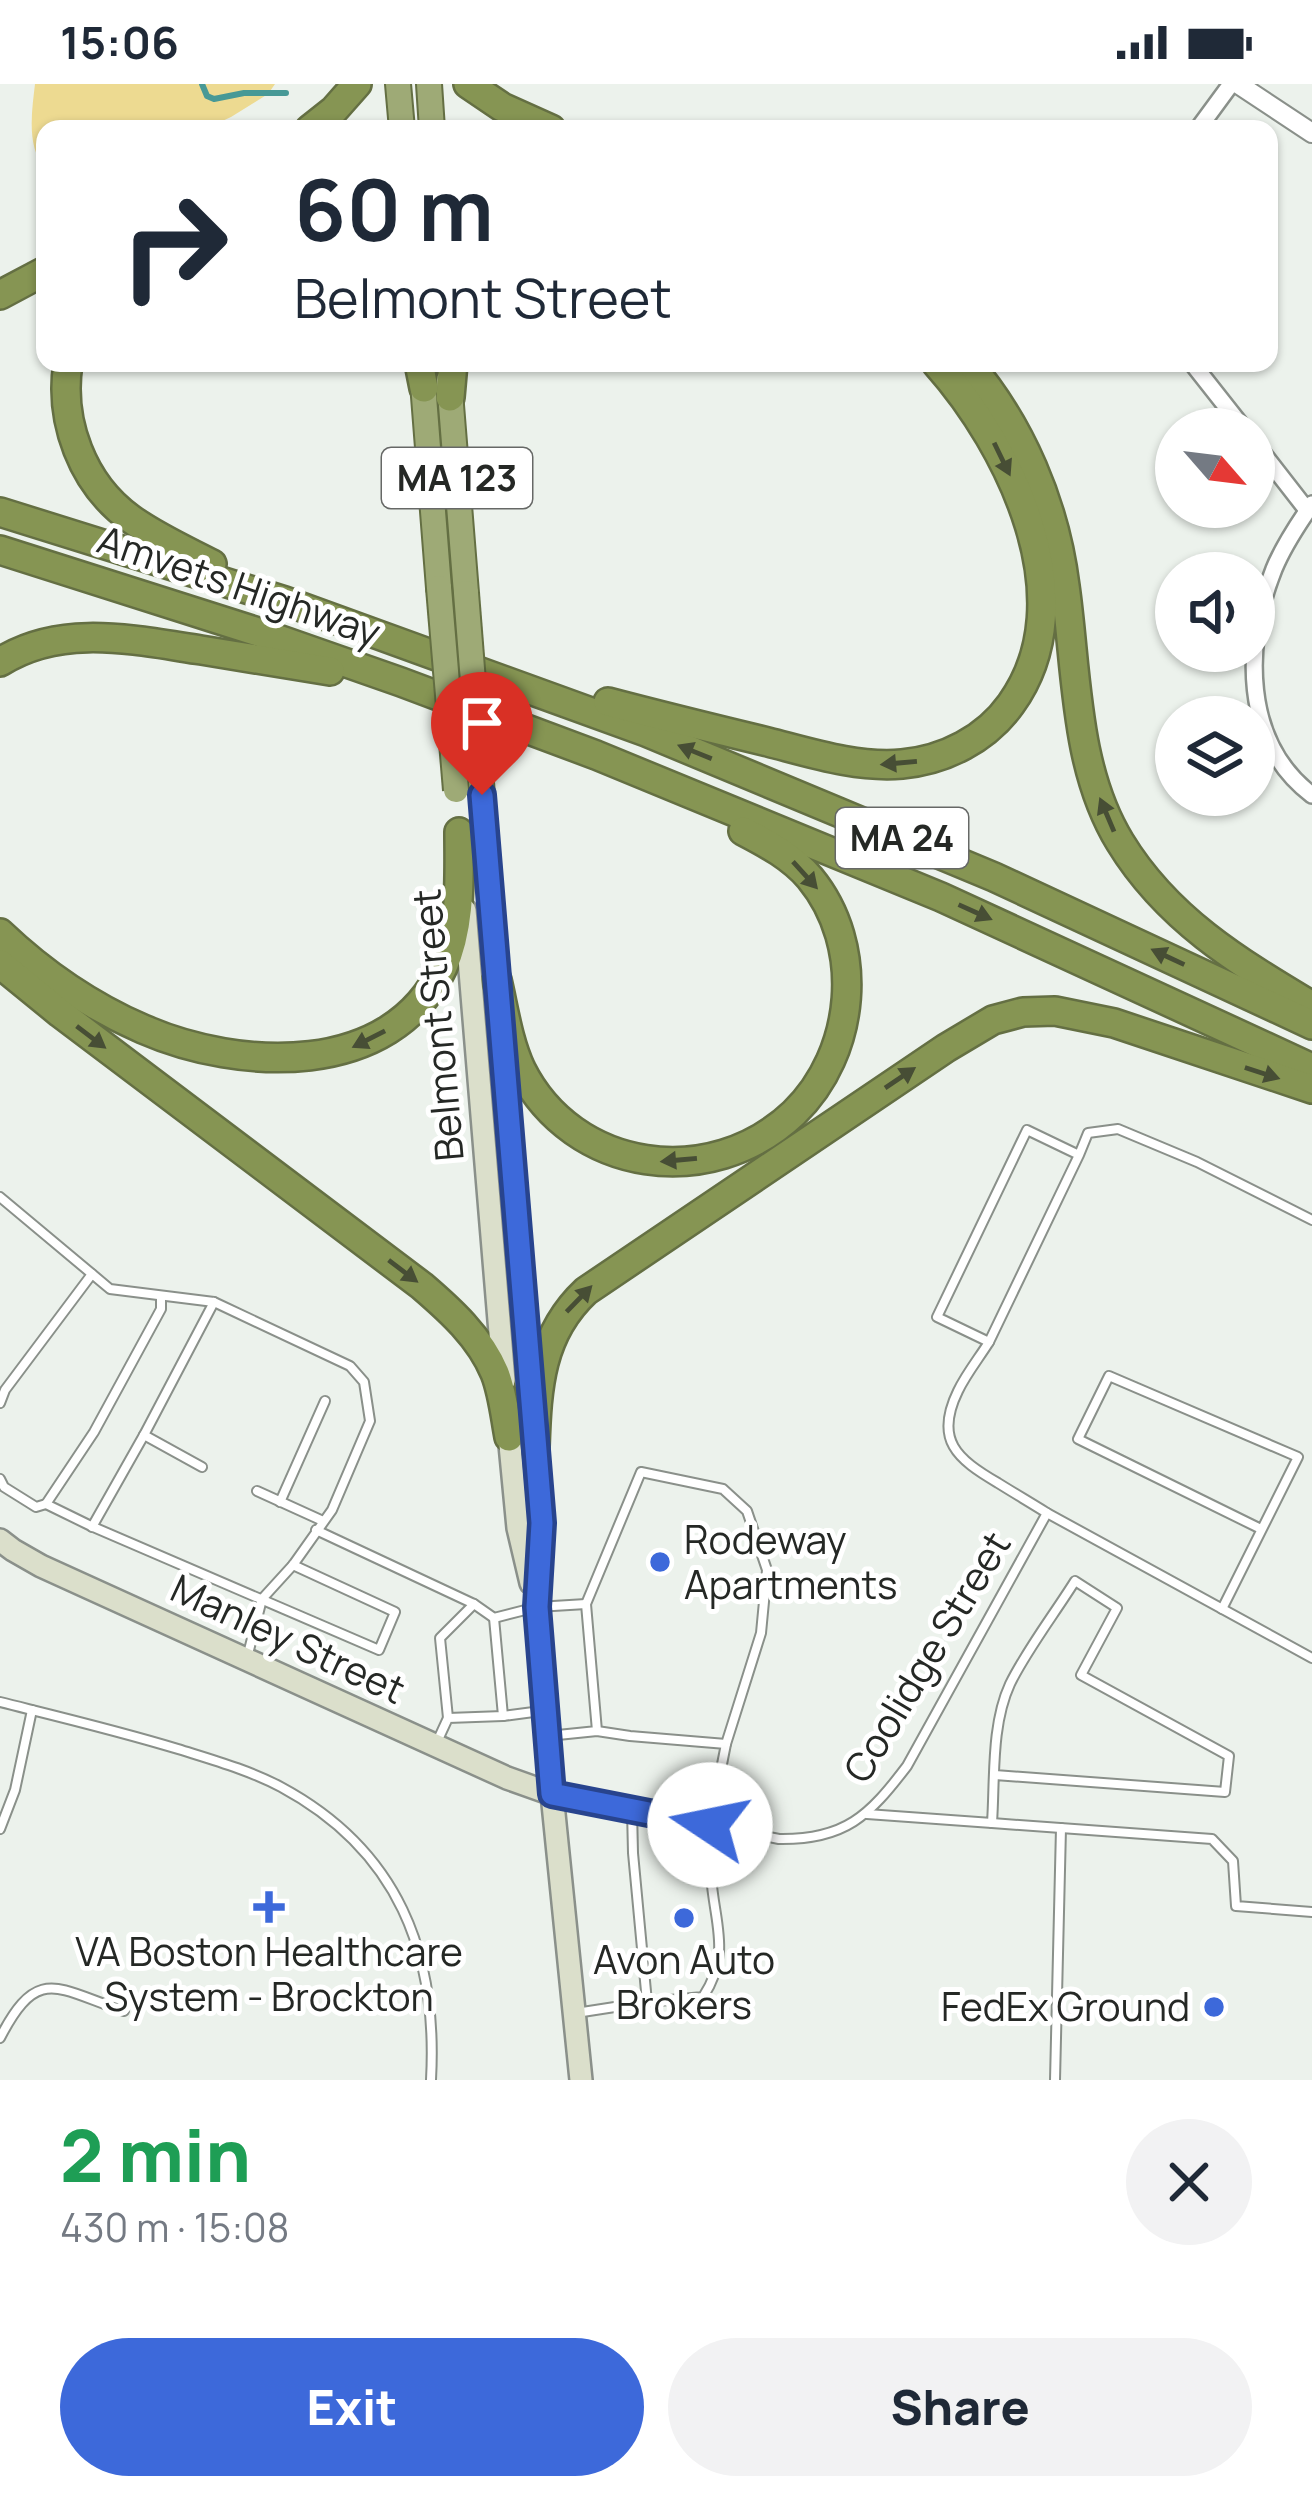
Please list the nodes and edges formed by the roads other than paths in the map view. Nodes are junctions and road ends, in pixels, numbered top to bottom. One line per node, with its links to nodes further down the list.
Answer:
1 (357, 84): 6 (highway)
2 (398, 84): 7 (highway)
3 (429, 84): 8 (highway)
4 (468, 84): 9 (highway)
5 (1234, 84): 10 (street); 11 (street)
6 (321, 120)
7 (401, 120)
8 (431, 120)
9 (531, 120)
10 (1205, 120)
11 (1312, 133)
12 (36, 276): 13 (highway)
13 (0, 295)
14 (68, 372): 24 (highway)
15 (942, 372): 26 (highway, one-way to 26)
16 (975, 372): 34 (highway, one-way to 16)
17 (1199, 372): 19 (street)
18 (429, 378): 30 (highway, Belmont Street / MA 123, bridge); 33 (highway, Belmont Street / MA 123, bridge)
19 (1227, 408)
20 (1275, 466): 21 (street)
21 (1310, 507): 29 (street)
22 (0, 512): 24 (highway, Amvets Highway / MA 24)
23 (0, 550): 27 (highway, Amvets Highway / MA 24)
24 (286, 601): 26 (highway, Amvets Highway / MA 24)
25 (0, 662): 27 (highway)
26 (483, 672): 35 (highway, Amvets Highway / MA 24, one-way to 26)
27 (401, 682): 28 (highway, Amvets Highway / MA 24)
28 (596, 755): 33 (highway, one-way to 33); 36 (highway, Amvets Highway / MA 24, one-way to 36)
29 (1312, 795)
30 (459, 832): 31 (highway, one-way to 31); 48 (main road, Belmont Street / MA 123)
31 (0, 933)
32 (0, 964): 48 (highway, one-way to 48)
33 (497, 980): 48 (main road, Belmont Street / MA 123)
34 (1312, 1006)
35 (1312, 1025)
36 (1312, 1068)
37 (1312, 1089): 48 (highway, one-way to 37)
38 (1079, 1155): 40 (lane); 44 (lane, Coolidge Street); 44 (lane)
39 (0, 1197): 41 (lane)
40 (1312, 1220)
41 (92, 1274): 42 (lane); 46 (lane)
42 (161, 1297): 43 (lane); 53 (lane)
43 (214, 1303): 47 (lane); 55 (lane)
44 (989, 1342): 54 (lane, Coolidge Street)
45 (325, 1401): 52 (lane)
46 (0, 1403)
47 (144, 1436): 49 (lane); 56 (lane)
48 (522, 1442): 63 (main road, Belmont Street / MA 123)
49 (202, 1467)
50 (0, 1479): 53 (lane)
51 (257, 1492): 52 (lane)
52 (280, 1502): 55 (lane)
53 (46, 1504): 56 (lane)
54 (1048, 1514): 64 (lane); 80 (lane, Coolidge Street)
55 (319, 1525): 59 (lane); 61 (lane)
56 (92, 1527): 60 (lane)
57 (1262, 1528): 57 (lane); 64 (lane)
58 (0, 1540): 67 (main road, Manley Street)
59 (293, 1565): 60 (lane); 60 (lane)
60 (262, 1599): 67 (lane)
61 (474, 1604): 65 (lane); 72 (lane)
62 (586, 1604): 63 (lane); 73 (lane); 75 (lane)
63 (537, 1607): 65 (lane); 70 (main road, Belmont Street / MA 123)
64 (1222, 1609): 66 (lane)
65 (494, 1618): 71 (lane)
66 (1312, 1658)
67 (247, 1660): 76 (main road, Manley Street)
68 (0, 1702): 69 (lane)
69 (32, 1710): 84 (lane); 90 (lane)
70 (546, 1710): 71 (lane); 74 (main road, Belmont Street / MA 123)
71 (503, 1716): 72 (lane)
72 (448, 1718): 76 (lane)
73 (597, 1731): 74 (lane); 75 (lane)
74 (548, 1736): 78 (main road, Belmont Street / MA 123)
75 (726, 1744): 82 (lane)
76 (435, 1745): 78 (main road, Manley Street)
77 (995, 1775): 77 (lane); 81 (lane)
78 (552, 1794): 79 (lane, Coolidge Street); 88 (main road, Belmont Street / MA 123)
79 (632, 1810): 82 (lane, Coolidge Street); 86 (lane)
80 (867, 1814): 81 (lane); 82 (lane, Coolidge Street)
81 (992, 1823): 83 (lane)
82 (714, 1826): 86 (lane)
83 (1061, 1828): 85 (lane); 92 (lane)
84 (0, 1829)
85 (1312, 1912)
86 (647, 2002): 88 (lane)
87 (124, 2011): 89 (lane)
88 (574, 2013): 91 (main road, Belmont Street / MA 123)
89 (0, 2038)
90 (430, 2080)
91 (581, 2080)
92 (1055, 2080)

